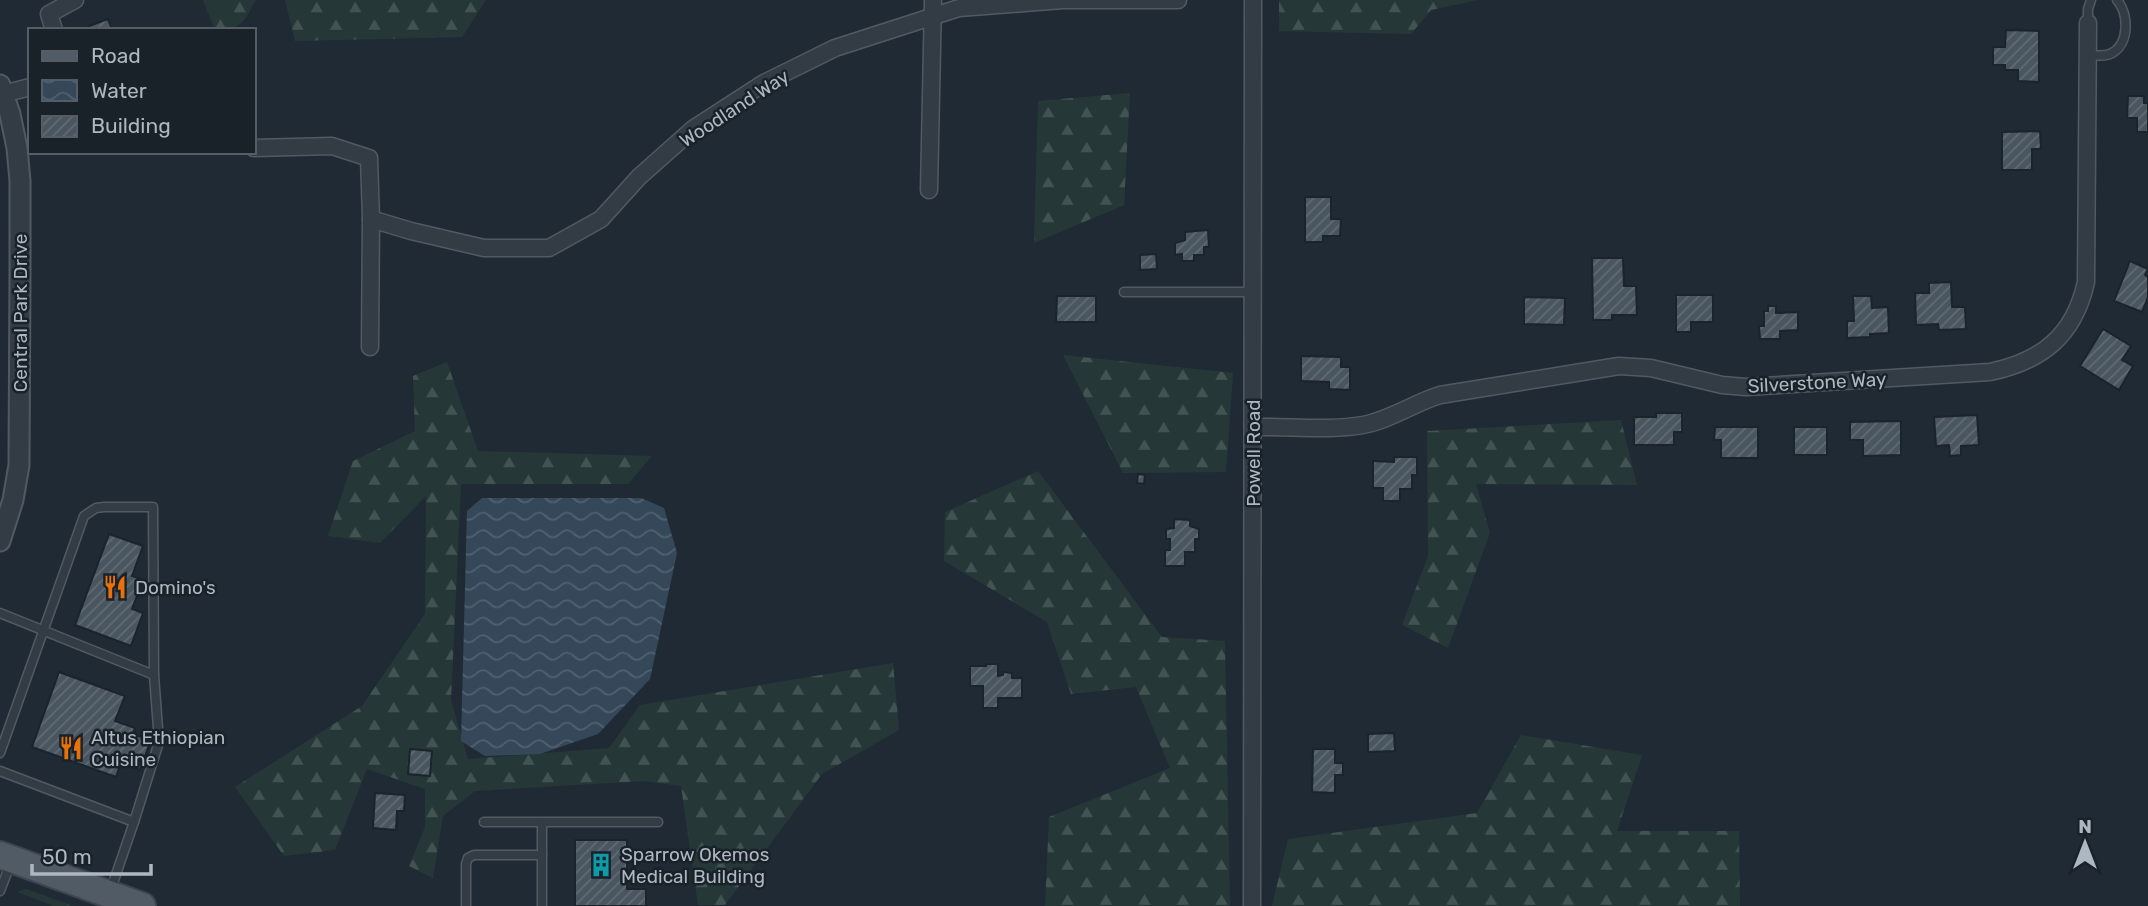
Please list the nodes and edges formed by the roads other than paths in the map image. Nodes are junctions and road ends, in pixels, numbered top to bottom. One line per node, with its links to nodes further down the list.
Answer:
1 (75, 0): 8 (street)
2 (1178, 0): 6 (street, Woodland Way)
3 (1253, 0): 16 (street, Powell Road)
4 (2091, 0): 7 (lane)
5 (2117, 0): 9 (lane)
6 (933, 8): 13 (street); 14 (street, Woodland Way)
7 (2088, 23): 9 (street, Silverstone Way)
8 (53, 28)
9 (2088, 55): 18 (street, Silverstone Way)
10 (28, 87): 11 (street)
11 (2, 90): 19 (street, Central Park Drive)
12 (256, 148): 14 (street)
13 (929, 190)
14 (371, 219): 17 (street)
15 (1124, 292): 16 (lane)
16 (1253, 292): 18 (street, Powell Road)
17 (370, 347)
18 (1253, 427): 36 (street, Powell Road)
19 (0, 541)
20 (0, 613): 21 (lane)
21 (44, 630): 22 (lane); 22 (lane); 23 (lane)
22 (154, 675): 25 (lane)
23 (0, 753)
24 (0, 771): 25 (lane)
25 (134, 822): 32 (lane)
26 (484, 822): 28 (lane)
27 (658, 822): 28 (lane)
28 (542, 823): 29 (lane)
29 (542, 855): 34 (lane); 35 (lane)
30 (6, 857): 31 (lane); 32 (main road)
31 (0, 891)
32 (109, 895): 33 (main road)
33 (142, 906)
34 (466, 906)
35 (542, 906)
36 (1252, 906)

